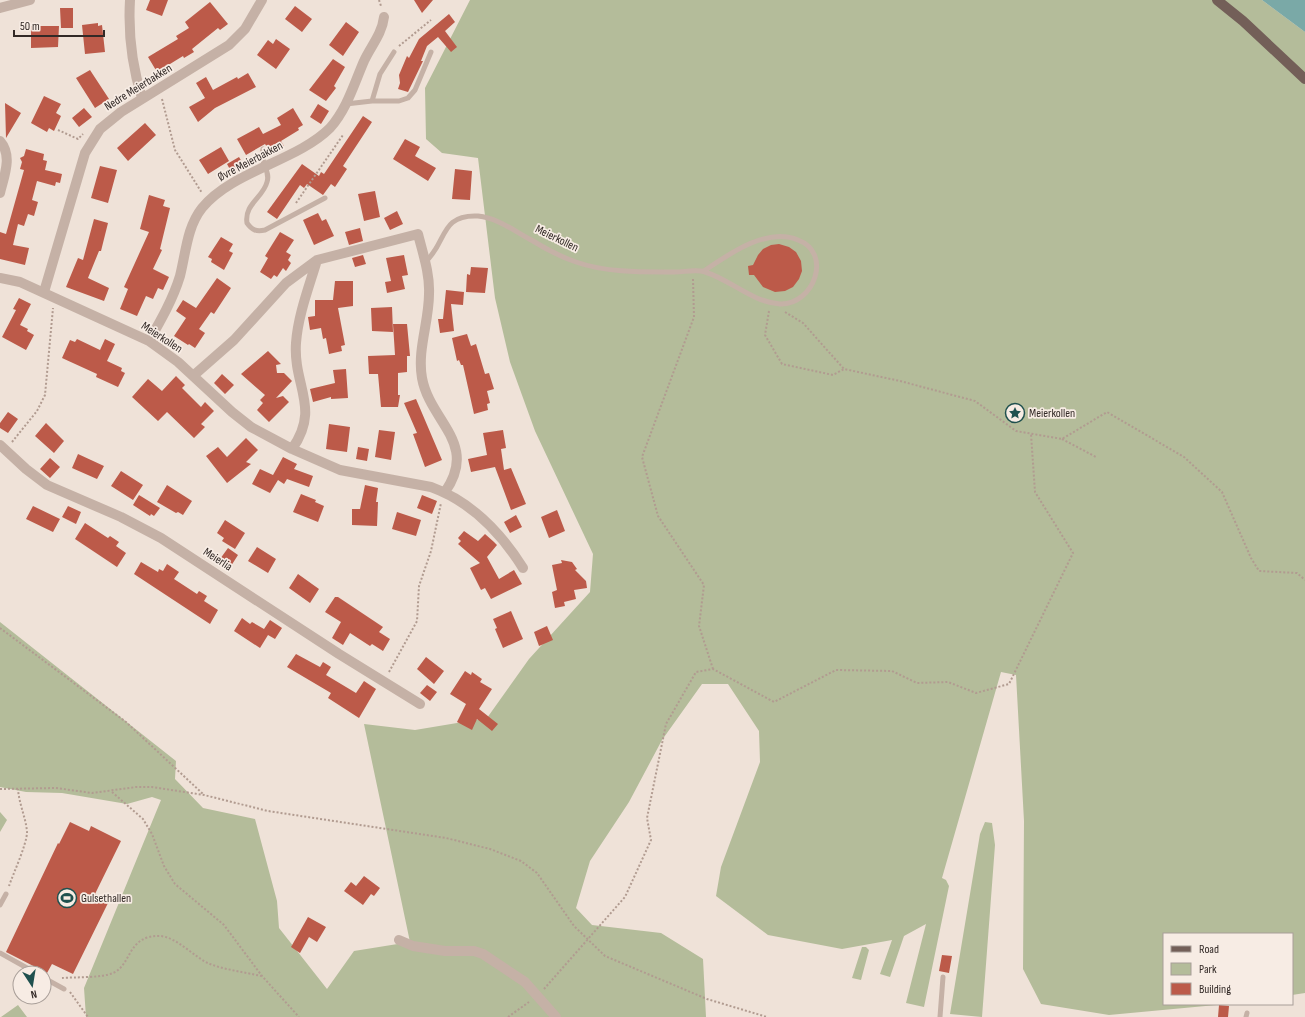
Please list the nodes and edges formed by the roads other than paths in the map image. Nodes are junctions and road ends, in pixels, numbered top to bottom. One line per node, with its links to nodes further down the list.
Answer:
1 (30, 0): 5 (street)
2 (130, 0): 10 (street)
3 (262, 0): 10 (street, Nedre Meierbakken)
4 (1216, 0): 9 (main road)
5 (0, 8)
6 (384, 18): 12 (street, Øvre Meierbakken)
7 (394, 52): 11 (lane)
8 (431, 52): 11 (lane)
9 (1305, 79)
10 (142, 98): 22 (street, Nedre Meierbakken)
11 (372, 101): 12 (lane)
12 (346, 104): 15 (street, Øvre Meierbakken)
13 (0, 141): 16 (street)
14 (263, 149): 15 (lane)
15 (264, 167): 17 (lane); 23 (street, Øvre Meierbakken)
16 (0, 193)
17 (325, 198)
18 (317, 260): 19 (street); 24 (street); 26 (street)
19 (425, 262): 20 (lane, Meierkollen); 27 (street)
20 (704, 271): 20 (lane, Meierkollen)
21 (0, 278): 22 (street, Meierkollen)
22 (44, 292): 23 (street, Meierkollen)
23 (149, 341): 24 (street, Meierkollen)
24 (192, 376): 26 (street, Meierkollen)
25 (3, 447): 29 (street, Meierlia)
26 (292, 449): 27 (street, Meierkollen)
27 (445, 492): 28 (street, Meierkollen)
28 (523, 568)
29 (420, 704)
30 (6, 894): 31 (lane)
31 (0, 905)
32 (399, 940): 38 (street)
33 (0, 953): 34 (lane)
34 (22, 965)
35 (943, 977): 39 (lane)
36 (52, 982): 37 (lane)
37 (64, 989)
38 (556, 1017)
39 (940, 1017)

